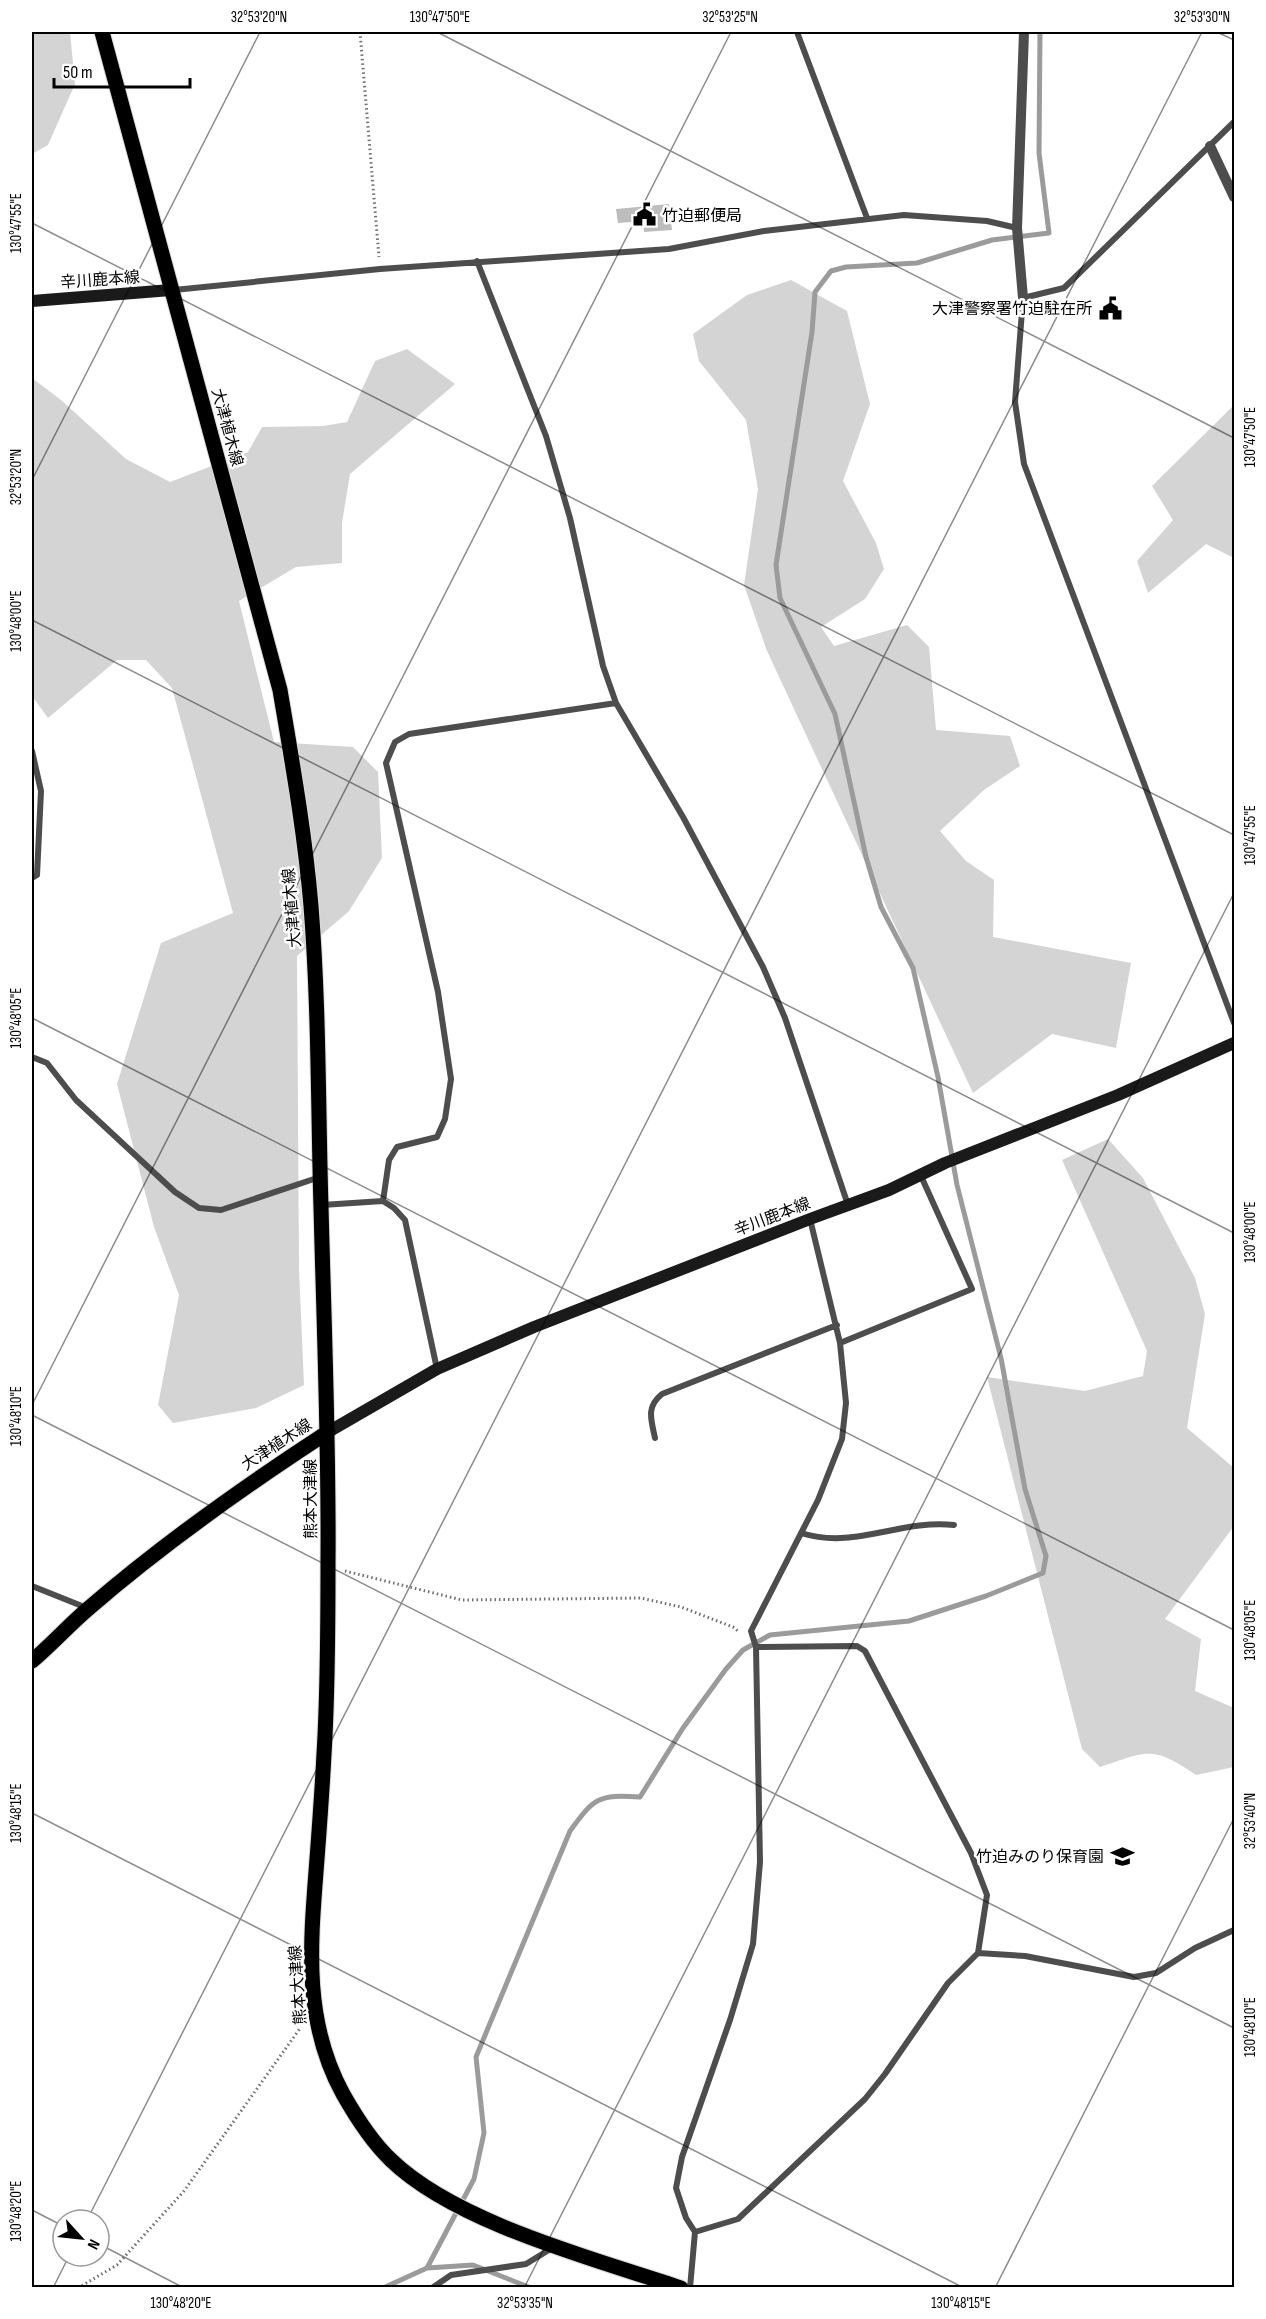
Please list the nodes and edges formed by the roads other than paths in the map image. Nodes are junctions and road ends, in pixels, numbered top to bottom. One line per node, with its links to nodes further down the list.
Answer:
1 (102, 32): 10 (main road, 大津植木線)
2 (797, 32): 7 (street)
3 (1024, 32): 8 (street)
4 (1234, 122): 5 (street)
5 (1210, 147): 6 (street); 11 (street)
6 (1234, 197)
7 (867, 218): 8 (street); 9 (street)
8 (1017, 229): 11 (street)
9 (477, 261): 10 (street); 13 (street)
10 (171, 290): 12 (main road, 辛川鹿本線); 19 (main road, 大津植木線)
11 (1023, 298): 16 (street)
12 (32, 301)
13 (616, 703): 21 (street); 23 (street)
14 (32, 751): 15 (street)
15 (32, 878)
16 (1234, 1023)
17 (1234, 1043): 20 (main road, 辛川鹿本線)
18 (32, 1058): 19 (street)
19 (320, 1176): 22 (main road, 大津植木線)
20 (921, 1176): 23 (main road, 辛川鹿本線); 26 (street)
21 (382, 1201): 22 (street); 27 (street)
22 (321, 1205): 28 (main road, 大津植木線)
23 (848, 1205): 24 (main road, 辛川鹿本線)
24 (810, 1219): 25 (street); 27 (main road, 辛川鹿本線)
25 (837, 1325): 26 (street); 29 (street)
26 (840, 1343): 31 (street)
27 (437, 1369): 28 (main road, 辛川鹿本線)
28 (328, 1432): 33 (main road, 大津植木線); 39 (main road, 熊本大津線)
29 (655, 1438)
30 (954, 1525): 31 (street)
31 (801, 1533): 34 (street)
32 (32, 1586): 33 (street)
33 (88, 1608): 35 (main road, 大津植木線)
34 (756, 1647): 37 (street); 38 (street)
35 (32, 1661)
36 (1234, 1930): 37 (street)
37 (978, 1953): 38 (street)
38 (695, 2232): 42 (street)
39 (555, 2246): 40 (street); 41 (main road, 熊本大津線)
40 (432, 2288)
41 (681, 2288)
42 (690, 2288)

